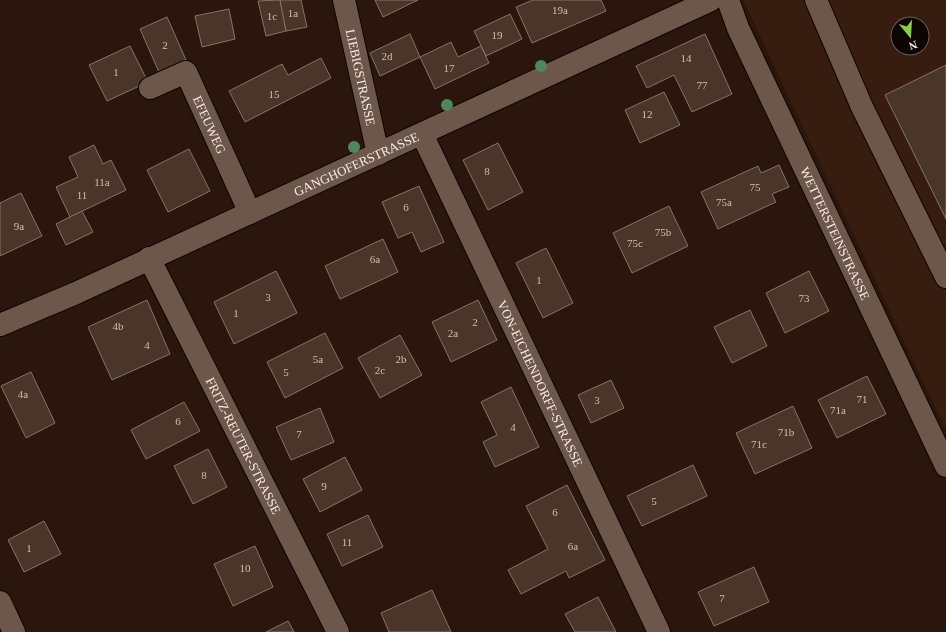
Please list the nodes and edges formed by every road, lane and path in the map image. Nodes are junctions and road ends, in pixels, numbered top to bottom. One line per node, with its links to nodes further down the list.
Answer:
1 (344, 0): 7 (street, LIEBIGSTRASSE)
2 (711, 0): 6 (street, GANGHOFERSTRASSE)
3 (728, 0): 12 (street, WETTERSTEINSTRASSE)
4 (816, 0): 10 (street)
5 (150, 88): 8 (street, EFEUWEG)
6 (422, 134): 7 (street, GANGHOFERSTRASSE); 16 (street, VON-EICHENDORFF-STRASSE)
7 (378, 154): 8 (street, GANGHOFERSTRASSE)
8 (250, 213): 9 (street, GANGHOFERSTRASSE)
9 (149, 258): 11 (street, GANGHOFERSTRASSE); 15 (street, FRITZ-REUTER-STRASSE)
10 (946, 277)
11 (0, 325)
12 (946, 466)
13 (0, 602): 14 (street)
14 (14, 632)
15 (338, 632)
16 (659, 632)

